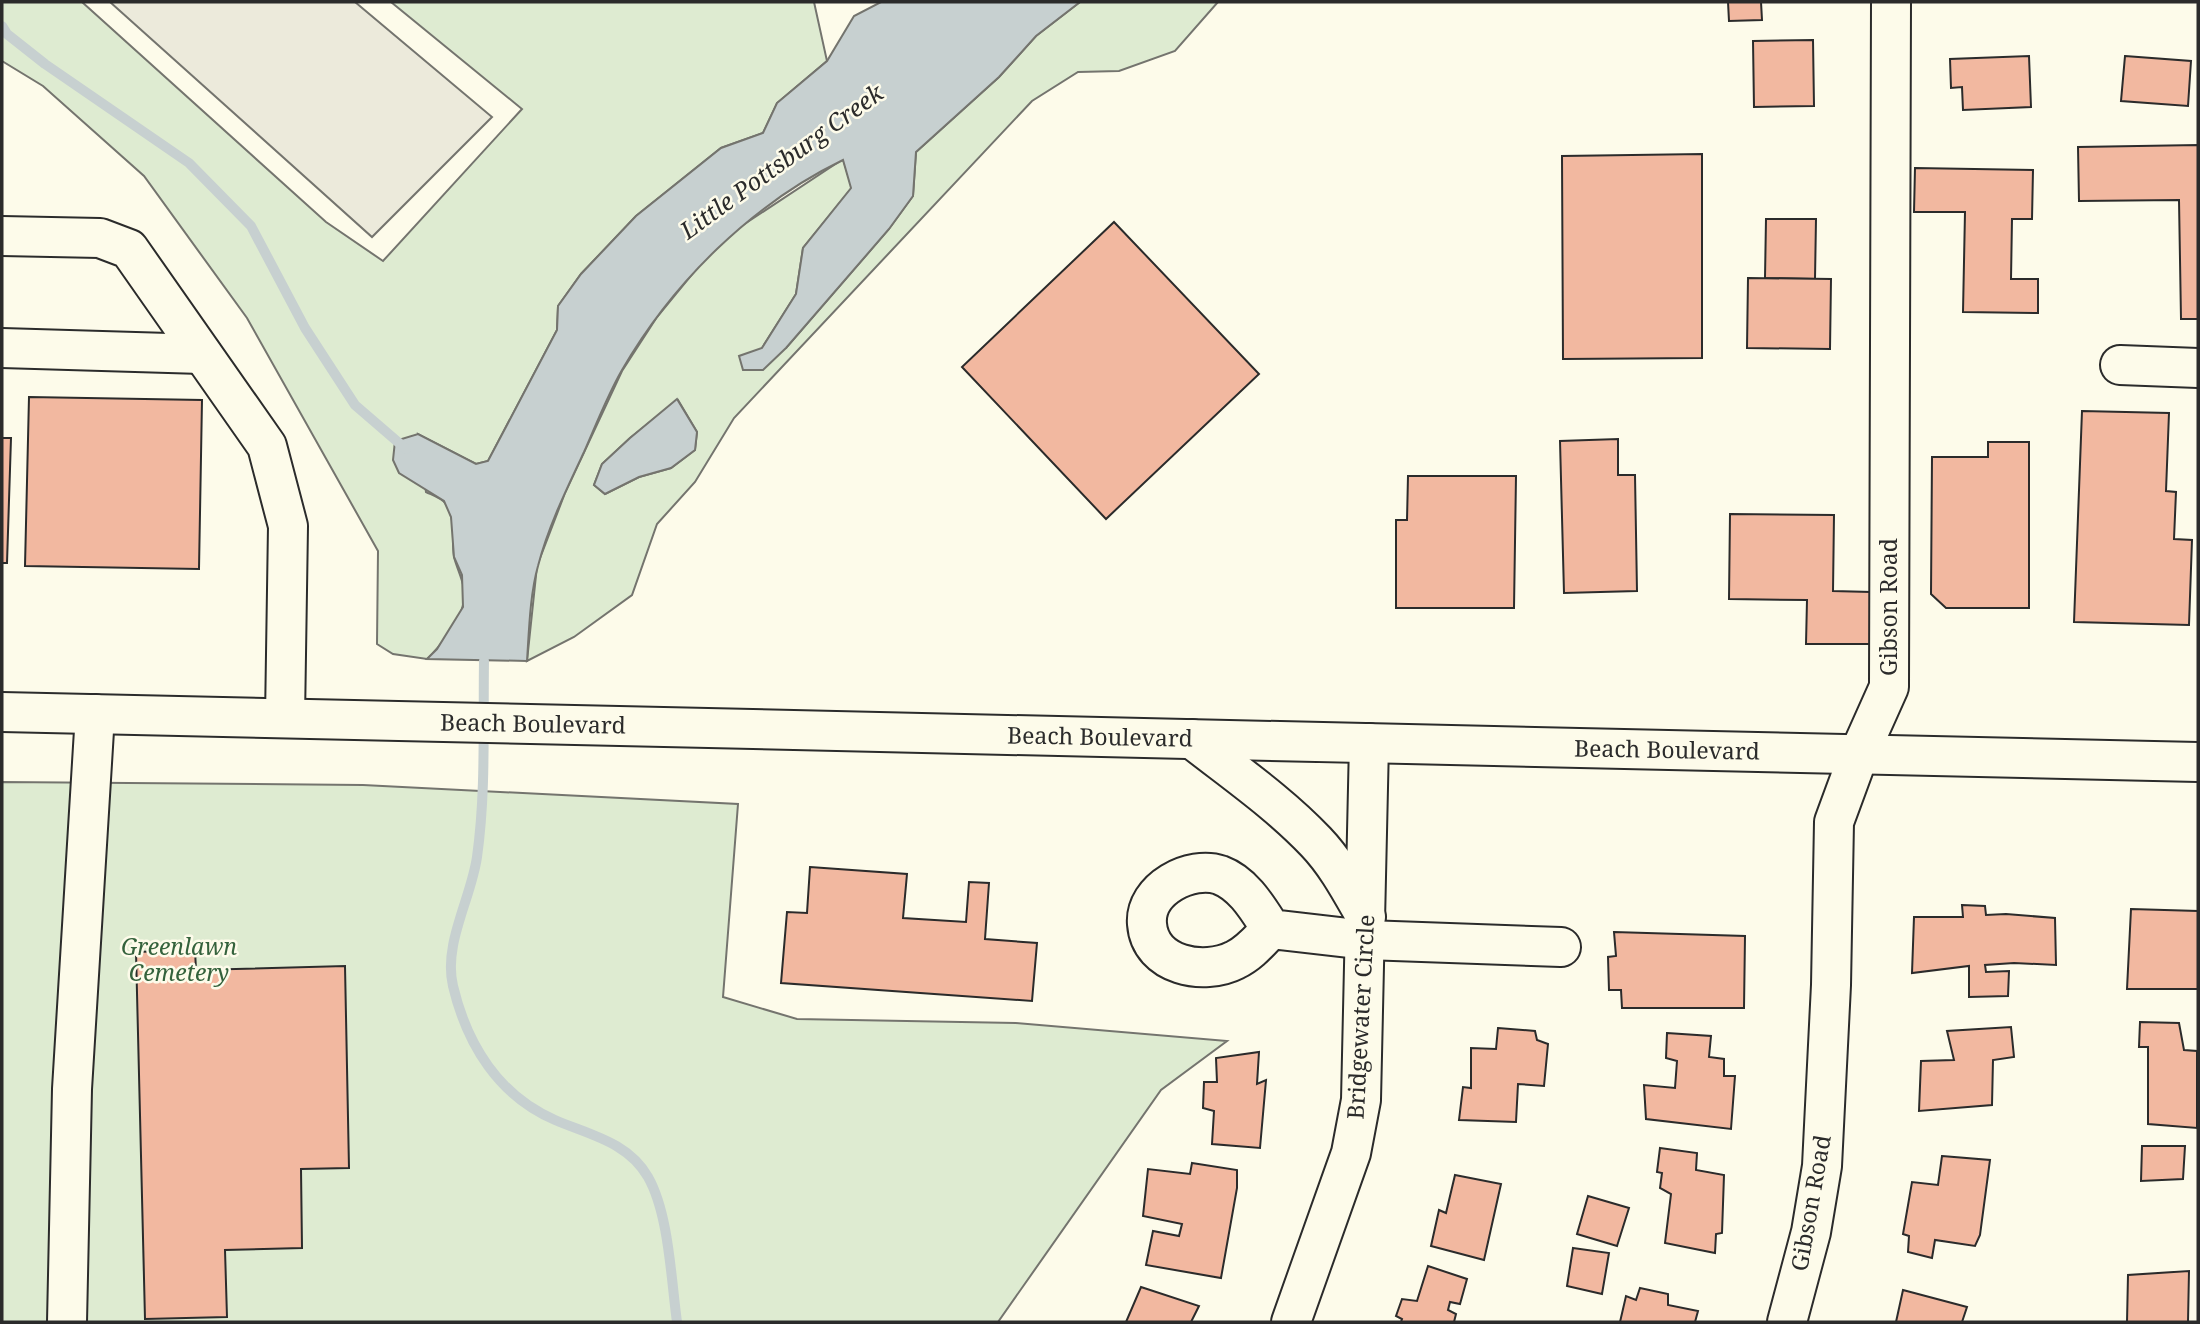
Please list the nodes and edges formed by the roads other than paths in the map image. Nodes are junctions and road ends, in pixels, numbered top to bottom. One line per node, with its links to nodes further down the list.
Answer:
1 (1892, 2): 12 (main road, Gibson Road)
2 (2, 236): 4 (main road)
3 (2, 348): 4 (main road)
4 (202, 354): 9 (main road)
5 (2120, 365): 6 (main road)
6 (2198, 368)
7 (2, 712): 8 (main road, Beach Boulevard)
8 (95, 714): 9 (main road, Beach Boulevard); 17 (main road)
9 (285, 718): 10 (main road, Beach Boulevard)
10 (1192, 739): 11 (main road, Beach Boulevard); 15 (main road)
11 (1369, 743): 12 (main road, Beach Boulevard); 15 (main road, Bridgewater Circle)
12 (1859, 754): 13 (main road, Beach Boulevard); 19 (main road, Gibson Road)
13 (2198, 762)
14 (1271, 929): 15 (main road)
15 (1366, 929): 16 (main road); 18 (main road, Bridgewater Circle)
16 (1561, 947)
17 (67, 1322)
18 (1291, 1322)
19 (1787, 1322)

